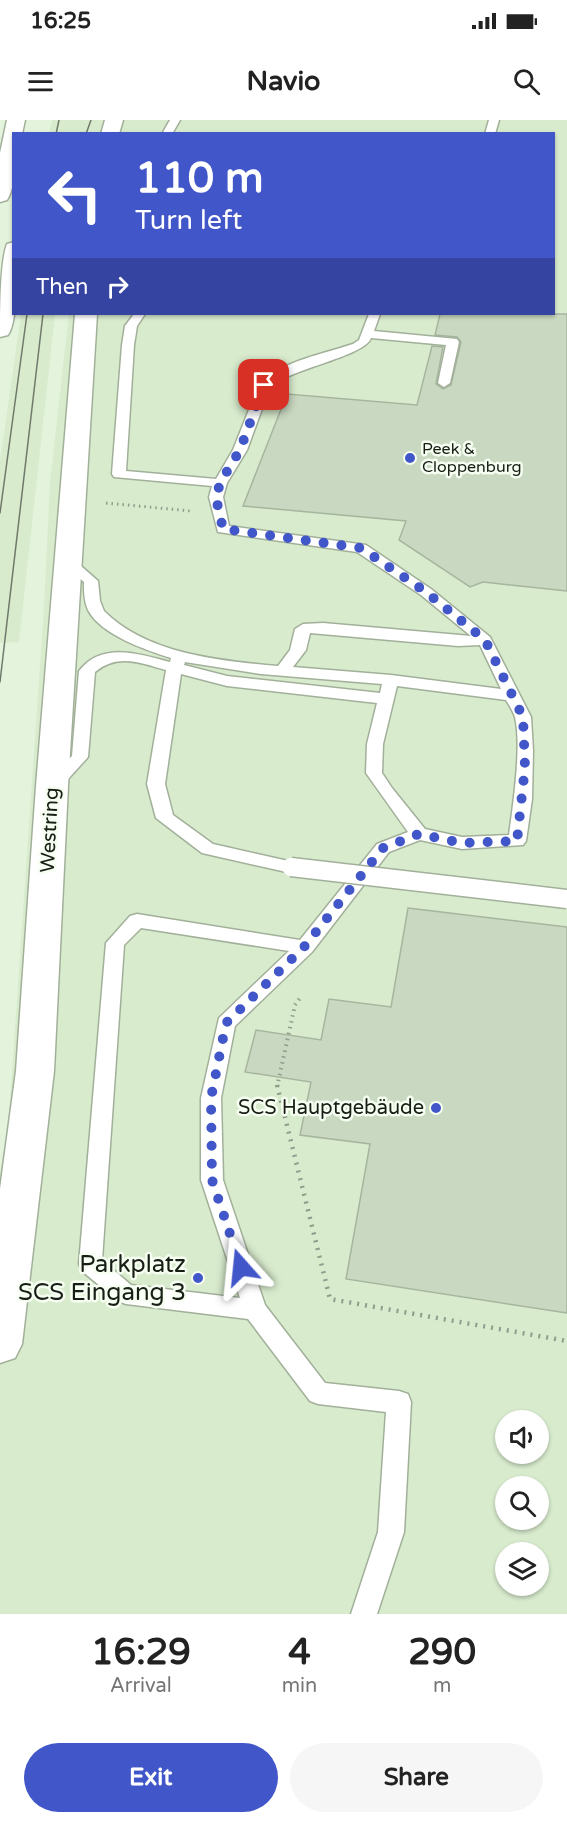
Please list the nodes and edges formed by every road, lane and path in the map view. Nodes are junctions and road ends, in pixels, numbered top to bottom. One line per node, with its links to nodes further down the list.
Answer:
1 (12, 138): 2 (street)
2 (1, 188)
3 (12, 260): 7 (street)
4 (87, 315): 13 (street, Westring)
5 (138, 315): 10 (lane)
6 (374, 315): 8 (lane)
7 (0, 330)
8 (367, 334): 9 (lane); 10 (lane)
9 (444, 383)
10 (220, 483): 12 (lane)
11 (105, 503): 12 (path)
12 (219, 513): 14 (lane)
13 (68, 562): 15 (lane); 20 (street, Westring)
14 (485, 640): 16 (lane); 18 (lane)
15 (177, 663): 16 (lane); 19 (lane); 20 (lane); 22 (lane, bridge)
16 (283, 670): 17 (lane)
17 (391, 681): 18 (lane); 19 (lane)
18 (514, 696): 21 (lane)
19 (386, 699): 21 (lane)
20 (52, 786): 27 (street, Westring)
21 (419, 834): 23 (lane)
22 (567, 899)
23 (304, 947): 25 (lane); 25 (lane)
24 (301, 996): 26 (path)
25 (255, 1310): 28 (lane)
26 (567, 1341)
27 (0, 1344)
28 (364, 1614)

